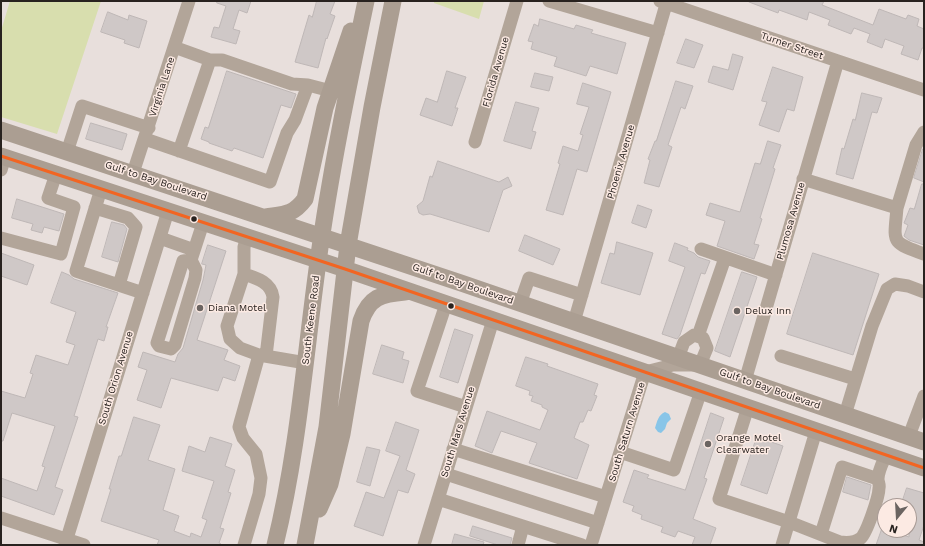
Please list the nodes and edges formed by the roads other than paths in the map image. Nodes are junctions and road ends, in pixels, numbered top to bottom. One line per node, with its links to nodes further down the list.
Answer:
1 (189, 1): 9 (street, Virginia Lane)
2 (363, 1): 14 (main road)
3 (366, 1): 32 (main road, South Keene Road)
4 (393, 1): 35 (main road)
5 (517, 1): 18 (street, Florida Avenue)
6 (549, 1): 8 (street)
7 (665, 2): 8 (street, Phoenix Avenue); 11 (street, Turner Street)
8 (658, 34): 48 (street, Phoenix Avenue)
9 (174, 47): 10 (street); 17 (street, Virginia Lane)
10 (210, 60): 12 (street); 19 (street)
11 (838, 61): 13 (street, Turner Street); 24 (street, Plumosa Avenue)
12 (308, 85): 14 (street); 19 (street)
13 (924, 90)
14 (331, 91): 29 (main road)
15 (1, 130): 20 (main road, Gulf to Bay Boulevard)
16 (924, 132): 27 (street)
17 (147, 134): 19 (street); 20 (street); 23 (street, Virginia Lane)
18 (475, 142)
19 (179, 151)
20 (68, 152): 23 (main road, Gulf to Bay Boulevard)
21 (2, 161): 22 (main road)
22 (56, 174): 25 (main road); 33 (street)
23 (133, 174): 29 (main road, Gulf to Bay Boulevard)
24 (803, 179): 27 (street); 43 (street, Plumosa Avenue)
25 (100, 189): 26 (street); 28 (main road)
26 (95, 208): 44 (street); 44 (street)
27 (897, 208): 37 (street)
28 (168, 211): 30 (main road); 34 (street, South Orion Avenue)
29 (266, 217): 32 (main road, Gulf to Bay Boulevard)
30 (203, 223): 31 (main road); 38 (street)
31 (247, 236): 40 (main road); 42 (street)
32 (323, 237): 35 (main road, Gulf to Bay Boulevard); 40 (main road, South Keene Road)
33 (1, 238)
34 (160, 238): 38 (street); 47 (street, South Orion Avenue)
35 (348, 245): 41 (main road); 50 (main road, Gulf to Bay Boulevard)
36 (701, 249): 39 (street)
37 (924, 254)
38 (192, 255): 38 (street)
39 (725, 258): 43 (street); 53 (street)
40 (318, 260): 41 (main road); 57 (main road, South Keene Road)
41 (345, 269): 45 (main road); 83 (main road)
42 (244, 274): 54 (street); 54 (street)
43 (776, 275): 61 (street, Plumosa Avenue)
44 (119, 285): 47 (street)
45 (410, 292): 49 (main road); 83 (main road)
46 (924, 292): 60 (street)
47 (142, 293): 84 (street, South Orion Avenue)
48 (582, 295): 50 (street); 52 (street, Phoenix Avenue)
49 (446, 304): 51 (main road); 64 (street)
50 (520, 304): 52 (main road, Gulf to Bay Boulevard)
51 (492, 320): 59 (main road); 64 (street, South Mars Avenue)
52 (574, 322): 56 (main road, Gulf to Bay Boulevard)
53 (698, 336): 56 (street); 58 (street)
54 (262, 355): 57 (street); 86 (street)
55 (781, 356): 60 (street)
56 (678, 358): 58 (main road, Gulf to Bay Boulevard)
57 (306, 363): 87 (main road, South Keene Road)
58 (700, 365): 59 (street, South Saturn Avenue); 61 (main road, Gulf to Bay Boulevard)
59 (645, 372): 62 (main road); 71 (street, South Saturn Avenue)
60 (855, 380): 66 (street)
61 (745, 381): 66 (main road, Gulf to Bay Boulevard)
62 (701, 391): 65 (main road); 71 (street)
63 (923, 402): 67 (street)
64 (466, 407): 70 (street, South Mars Avenue)
65 (748, 408): 68 (main road); 79 (street)
66 (845, 415): 69 (main road, Gulf to Bay Boulevard)
67 (920, 421): 69 (street)
68 (816, 431): 72 (main road); 79 (street)
69 (916, 439)
70 (453, 449): 74 (street, South Mars Avenue); 76 (street)
71 (620, 452): 76 (street, South Saturn Avenue)
72 (886, 455): 73 (main road); 75 (street)
73 (924, 468)
74 (446, 474): 77 (street, South Mars Avenue); 80 (street)
75 (878, 479): 82 (street); 82 (street)
76 (606, 498): 80 (street, South Saturn Avenue)
77 (438, 499): 81 (street); 88 (street, South Mars Avenue)
78 (1, 518): 84 (street)
79 (789, 522): 82 (street); 92 (street)
80 (598, 523): 91 (street, South Saturn Avenue)
81 (524, 526): 89 (street); 90 (street)
82 (821, 534)
83 (306, 541)
84 (66, 542): 85 (street)
85 (84, 545)
86 (244, 545)
87 (275, 545)
88 (424, 545)
89 (518, 545)
90 (582, 545)
91 (592, 545)
92 (782, 545)

